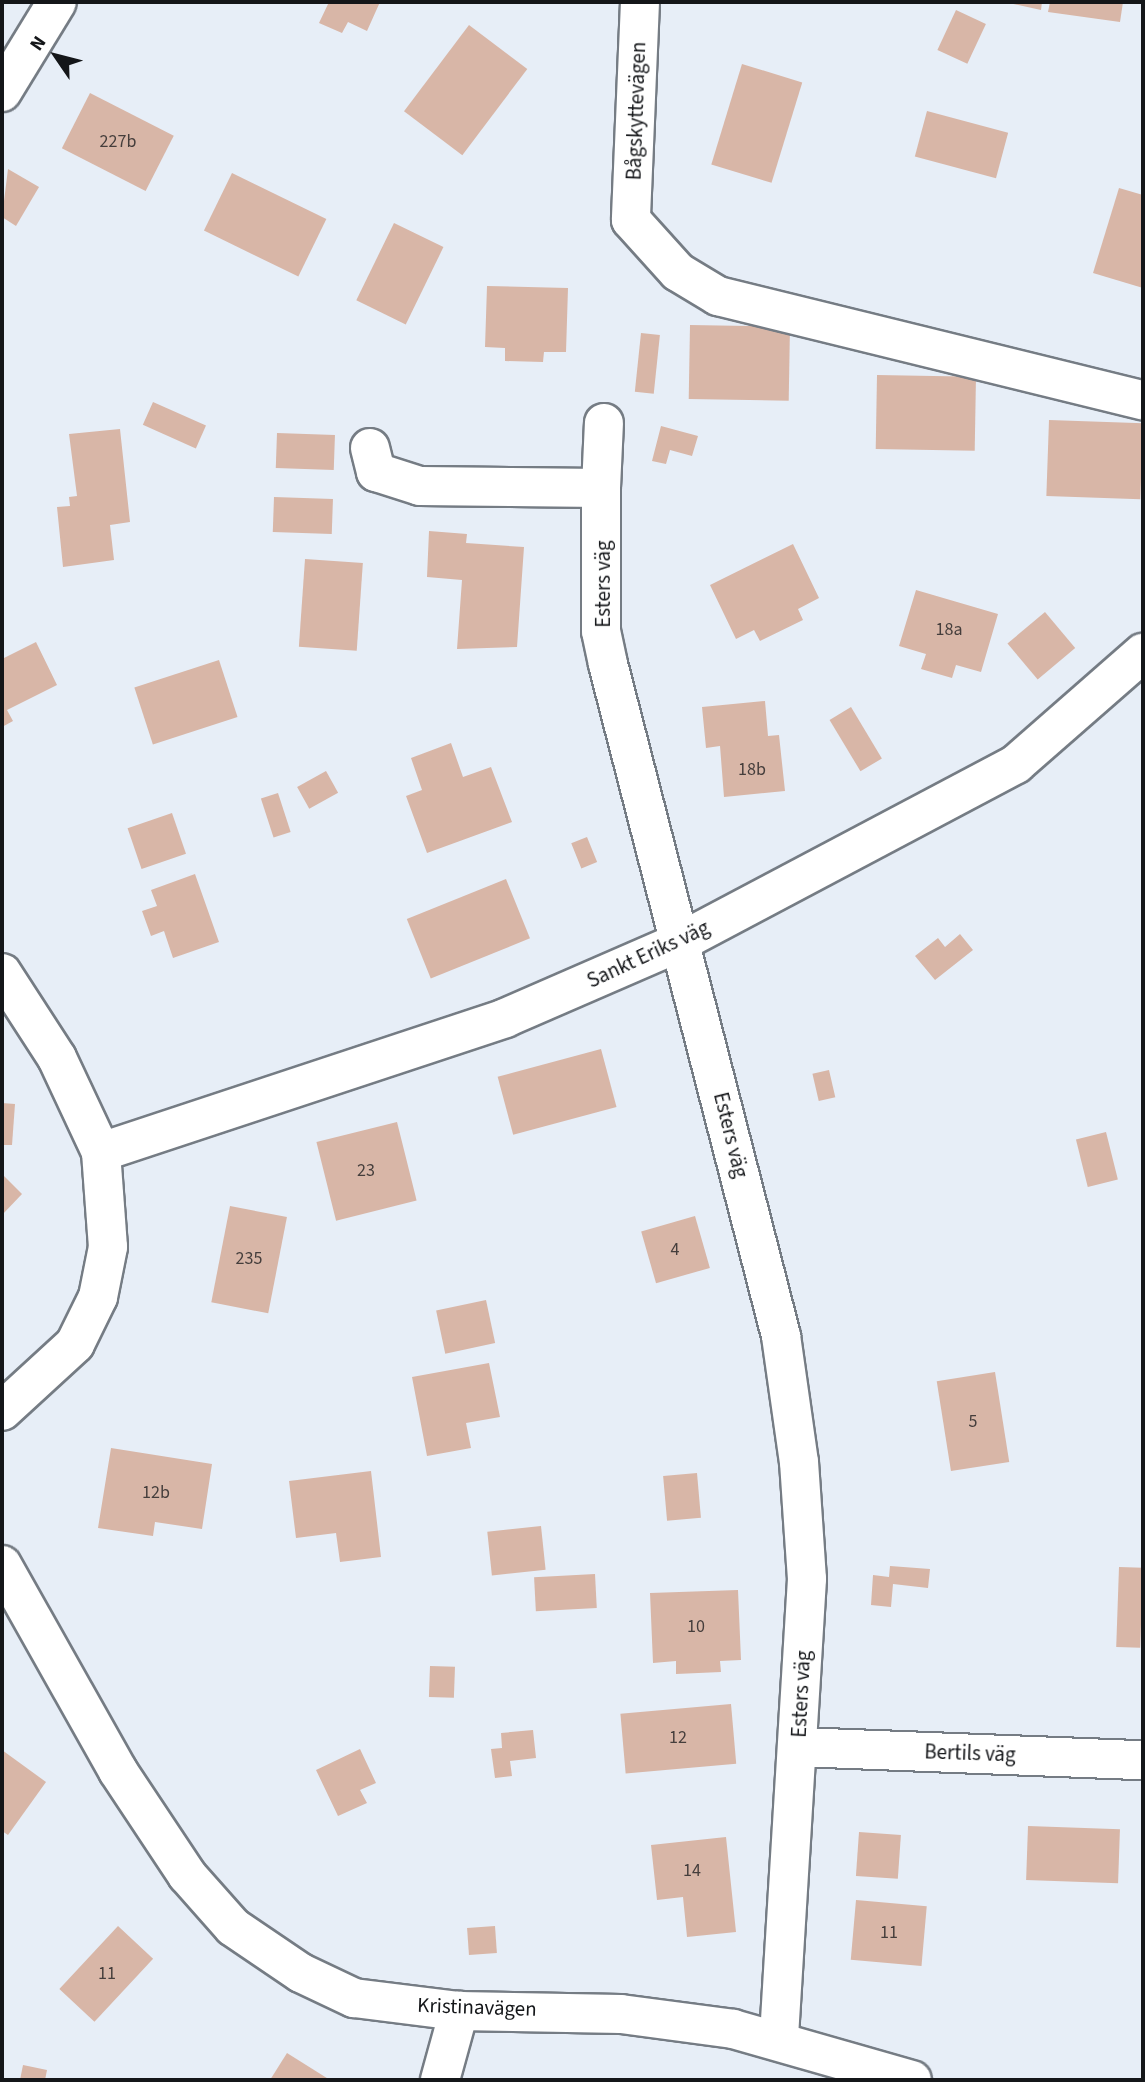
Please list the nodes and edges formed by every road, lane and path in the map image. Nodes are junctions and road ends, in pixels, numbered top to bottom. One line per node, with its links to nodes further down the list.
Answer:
1 (57, 2): 3 (street)
2 (640, 2): 4 (street, Bågskyttevägen)
3 (2, 92)
4 (1143, 400)
5 (604, 423): 7 (street, Esters väg)
6 (370, 448): 7 (street)
7 (601, 488): 9 (street, Esters väg)
8 (1143, 653): 9 (street, Sankt Eriks väg)
9 (682, 940): 11 (street, Sankt Eriks väg); 14 (street, Esters väg)
10 (2, 973): 11 (street)
11 (101, 1152): 12 (street)
12 (2, 1411)
13 (2, 1565): 16 (street, Kristinavägen)
14 (798, 1747): 15 (street, Bertils väg); 17 (street, Esters väg)
15 (1143, 1760)
16 (459, 2011): 17 (street, Kristinavägen); 18 (street)
17 (779, 2041): 19 (street, Kristinavägen)
18 (440, 2080)
19 (912, 2080)

